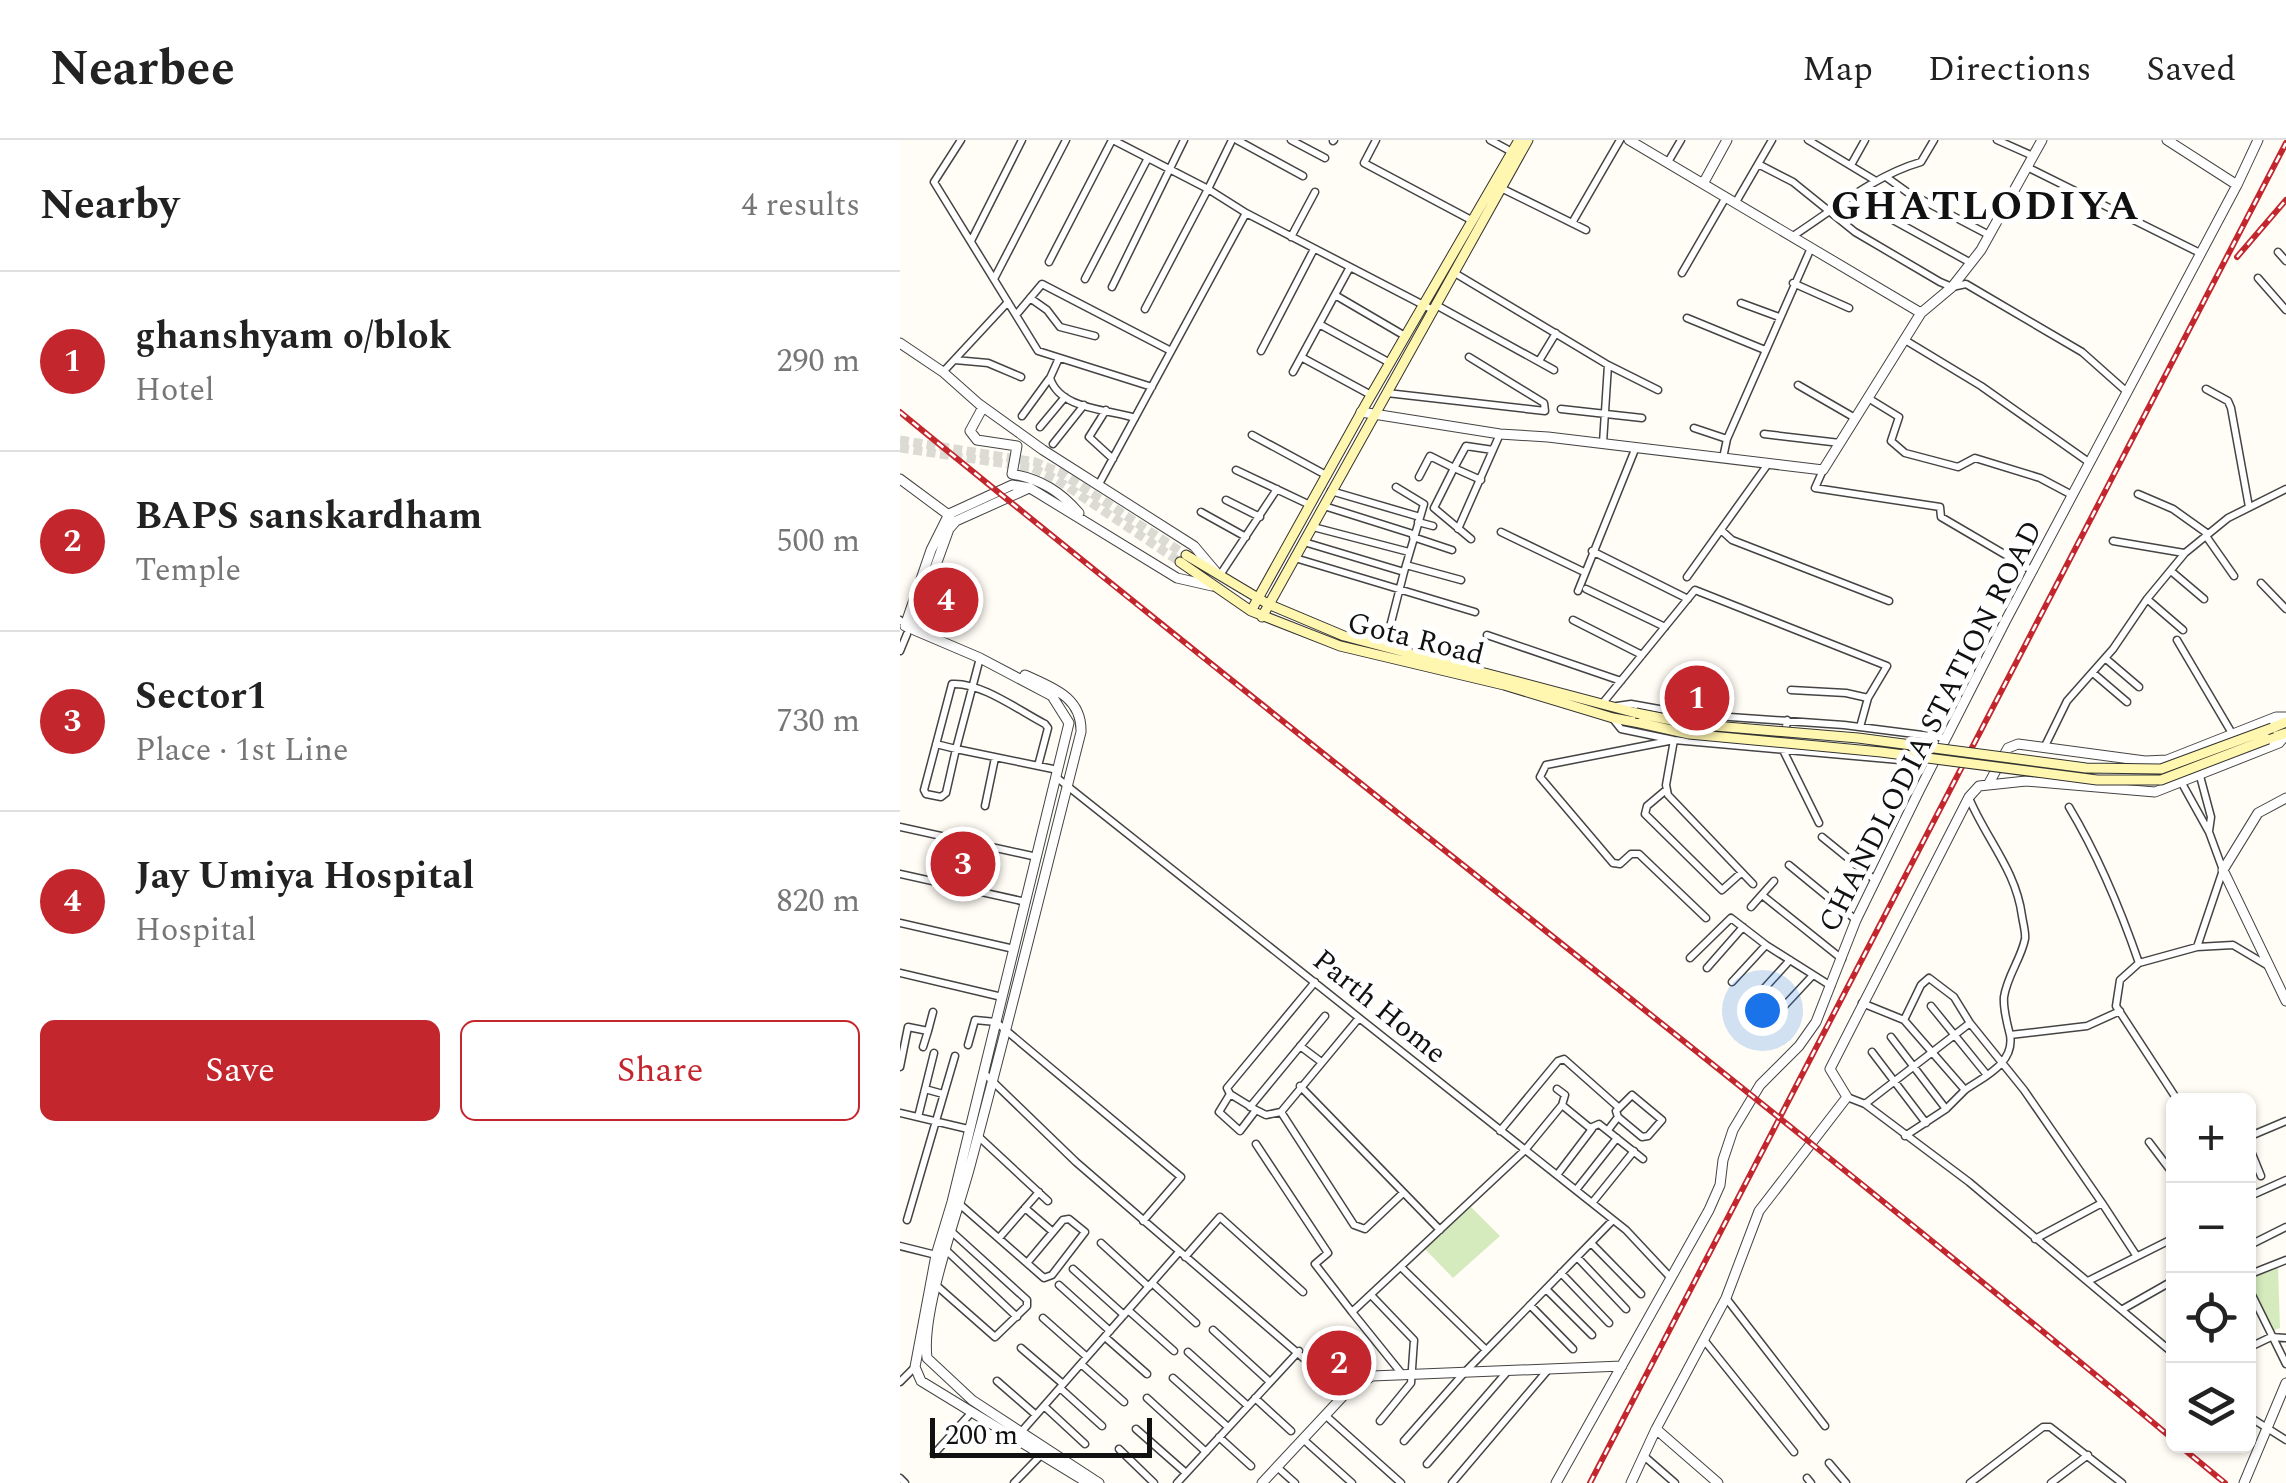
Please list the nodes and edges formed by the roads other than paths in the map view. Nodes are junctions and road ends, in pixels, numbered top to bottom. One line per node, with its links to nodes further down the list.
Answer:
1 (961, 140): 53 (street)
2 (1022, 140): 53 (street)
3 (1066, 140): 65 (street)
4 (1112, 140): 25 (street); 59 (street)
5 (1142, 140): 25 (street)
6 (1184, 140): 34 (street)
7 (1235, 140): 35 (street); 41 (street)
8 (1291, 140): 29 (street)
9 (1376, 140): 47 (street)
10 (1490, 140): 26 (street)
11 (1519, 140): 26 (main road)
12 (1528, 140): 40 (main road)
13 (1620, 140): 48 (street)
14 (1681, 140): 30 (street)
15 (1727, 140): 37 (street)
16 (1772, 140): 31 (street)
17 (1808, 140): 32 (street)
18 (1864, 140): 32 (street)
19 (1934, 140): 36 (street)
20 (1997, 140): 27 (street)
21 (2042, 140): 27 (street)
22 (2167, 140): 39 (street)
23 (2258, 140): 39 (street, CHANDLODIA STATION ROAD)
24 (1632, 141): 30 (street)
25 (1136, 152): 28 (street)
26 (1512, 152): 47 (main road)
27 (2033, 156): 33 (street)
28 (1148, 158): 34 (street); 66 (street)
29 (1325, 158)
30 (1668, 162): 37 (street)
31 (1758, 164): 43 (street); 45 (street)
32 (1851, 166): 38 (street)
33 (2027, 167): 50 (street); 57 (street)
34 (1169, 169): 41 (street); 68 (street)
35 (1303, 176)
36 (1886, 177): 38 (street); 50 (street)
37 (1704, 182): 43 (street)
38 (1878, 182): 45 (street)
39 (2237, 186): 57 (street, CHANDLODIA STATION ROAD)
40 (1501, 188): 48 (street); 62 (main road)
41 (1208, 189): 46 (street); 76 (street)
42 (1316, 192): 52 (street)
43 (1731, 199): 51 (street); 63 (street)
44 (1875, 210): 60 (street)
45 (1830, 212): 51 (street); 69 (street)
46 (1246, 214): 52 (street); 89 (street)
47 (1473, 221): 74 (main road)
48 (1572, 223): 49 (street)
49 (1586, 230)
50 (1989, 235): 60 (street)
51 (1793, 236): 54 (street)
52 (1291, 237): 55 (street)
53 (971, 241): 65 (street)
54 (1811, 247): 67 (street); 78 (street)
55 (1314, 248): 61 (street); 90 (street)
56 (2278, 252): 58 (street)
57 (2202, 254): 108 (street, CHANDLODIA STATION ROAD)
58 (2286, 261)
59 (1049, 262)
60 (1971, 263): 69 (street)
61 (1350, 267): 70 (street); 74 (street)
62 (1454, 272): 74 (main road); 83 (street)
63 (1682, 274)
64 (2258, 278): 77 (street)
65 (994, 279): 72 (street)
66 (1085, 279)
67 (1794, 284): 75 (street); 80 (street)
68 (1112, 287)
69 (1952, 287): 78 (street); 108 (street)
70 (1334, 295): 82 (street); 85 (street)
71 (1030, 298): 79 (street); 84 (street); 89 (street)
72 (1008, 302): 79 (street); 94 (street)
73 (1741, 303): 80 (street)
74 (1431, 307): 85 (main road); 95 (street); 107 (main road)
75 (1850, 308)
76 (1145, 310)
77 (2286, 310)
78 (1922, 312): 86 (street)
79 (1016, 315): 93 (street)
80 (1779, 317): 88 (street)
81 (1688, 318): 88 (street)
82 (1319, 324): 91 (street); 96 (street)
83 (1556, 333): 95 (street); 97 (street)
84 (1094, 336)
85 (1406, 336): 96 (main road)
86 (1904, 340): 111 (street); 136 (street)
87 (900, 343): 99 (street)
88 (1766, 350): 127 (street)
89 (1171, 351): 104 (street)
90 (1260, 351)
91 (1301, 357): 100 (street); 109 (street)
92 (1469, 357): 107 (street)
93 (1059, 358): 102 (street); 104 (street)
94 (954, 360): 99 (street); 101 (street)
95 (1539, 361): 98 (street)
96 (1390, 363): 109 (main road)
97 (1608, 365): 105 (street); 117 (street)
98 (1554, 370)
99 (943, 372): 113 (street)
100 (1292, 372)
101 (1020, 377)
102 (1050, 378): 110 (street); 118 (street)
103 (1798, 385): 121 (street)
104 (1152, 387): 119 (street)
105 (1658, 390)
106 (2206, 390): 154 (street)
107 (1386, 393): 116 (main road)
108 (2128, 393): 136 (street, CHANDLODIA STATION ROAD)
109 (1371, 396): 116 (main road)
110 (1065, 397): 112 (street); 122 (street)
111 (1868, 398): 121 (street); 150 (street)
112 (1084, 405): 115 (street); 130 (street)
113 (983, 407): 144 (street); 158 (street)
114 (1562, 409): 117 (street)
115 (1106, 410): 119 (street); 134 (street)
116 (1367, 414): 124 (street); 140 (main road); 148 (main road)
117 (1605, 414): 120 (street); 128 (street)
118 (1022, 416)
119 (1135, 418): 134 (street)
120 (1642, 418)
121 (1855, 418): 129 (street)
122 (1040, 427)
123 (1694, 428): 127 (street)
124 (1500, 434): 128 (street); 132 (street)
125 (1764, 434): 129 (street)
126 (1252, 435): 140 (street)
127 (1726, 439): 133 (street)
128 (1604, 443): 131 (street)
129 (1840, 443): 139 (street)
130 (1053, 444)
131 (1636, 447): 133 (street); 172 (street)
132 (1493, 450): 137 (street); 143 (street)
133 (1723, 458): 135 (street)
134 (1113, 459): 144 (street)
135 (1769, 463): 139 (street); 163 (street)
136 (2090, 464): 150 (street, CHANDLODIA STATION ROAD)
137 (1454, 468): 141 (street); 143 (street); 162 (street)
138 (1236, 470): 146 (street)
139 (1823, 470): 177 (street)
140 (1326, 475): 152 (main road)
141 (1419, 477)
142 (900, 479): 157 (street)
143 (1481, 480): 162 (street)
144 (1099, 484): 180 (street)
145 (1396, 487): 159 (street)
146 (1277, 489): 152 (street); 156 (street)
147 (2286, 489): 154 (street)
148 (1331, 490): 153 (main road); 159 (street)
149 (2138, 494): 165 (street)
150 (2073, 496): 177 (street, CHANDLODIA STATION ROAD)
151 (1226, 500): 156 (street)
152 (1310, 505): 187 (main road)
153 (1322, 506): 161 (main road); 166 (street)
154 (2249, 507): 165 (street)
155 (1201, 512): 167 (street)
156 (1260, 517): 167 (street)
157 (952, 518): 158 (street); 198 (street)
158 (1085, 520): 185 (street)
159 (1419, 520): 160 (street); 166 (street)
160 (1432, 526)
161 (1312, 527): 170 (main road); 173 (street)
162 (1458, 529): 168 (street)
163 (1721, 530): 182 (street); 191 (street)
164 (1502, 532): 179 (street)
165 (2207, 535): 174 (street); 181 (street)
166 (1413, 536): 171 (street); 173 (street)
167 (1246, 537): 180 (street)
168 (1472, 538)
169 (2113, 541): 174 (street)
170 (1303, 542): 175 (main road); 176 (street)
171 (1452, 550)
172 (1592, 551): 179 (street); 190 (street)
173 (1409, 552): 176 (street)
174 (2185, 553): 178 (street)
175 (1294, 557): 186 (street); 192 (main road)
176 (1404, 568): 183 (street); 186 (street)
177 (2033, 570): 222 (street, CHANDLODIA STATION ROAD)
178 (2171, 570): 188 (street); 189 (street)
179 (1584, 572): 199 (street)
180 (1220, 576): 185 (main road, Gota Road); 187 (main road, Gota Road)
181 (2234, 576)
182 (1687, 577)
183 (1460, 580)
184 (2261, 583): 193 (street)
185 (1215, 587): 194 (main road, Gota Road)
186 (1399, 589): 195 (street); 203 (street)
187 (1258, 598): 192 (main road, Gota Road); 194 (main road)
188 (2147, 599): 200 (street); 207 (street)
189 (2204, 599)
190 (1688, 600): 199 (street); 213 (street)
191 (1889, 600)
192 (1268, 604): 196 (main road); 203 (main road, Gota Road)
193 (2286, 609)
194 (1251, 612): 196 (main road, Gota Road)
195 (1475, 612)
196 (1262, 616): 215 (main road, Gota Road)
197 (1573, 620): 205 (street)
198 (907, 625): 204 (street); 206 (street); 236 (street)
199 (1665, 626): 205 (street)
200 (2183, 630)
201 (1487, 636): 209 (street)
202 (2177, 640): 221 (street)
203 (1385, 646): 215 (main road, Gota Road)
204 (900, 651)
205 (1642, 655): 209 (street)
206 (980, 658): 210 (street); 232 (street)
207 (2106, 658): 208 (street); 211 (street)
208 (2092, 673): 214 (street); 225 (street)
209 (1621, 681): 215 (street)
210 (973, 687): 224 (street); 226 (street); 231 (street)
211 (2140, 687)
212 (1791, 690): 213 (street)
213 (1868, 698): 219 (street)
214 (2127, 702)
215 (1608, 710): 216 (main road); 218 (street); 223 (street)
216 (1638, 718): 217 (main road, bridge); 220 (main road, bridge)
217 (2286, 719): 221 (street)
218 (1787, 720): 219 (street); 227 (street)
219 (1860, 727): 222 (street)
220 (2286, 734): 233 (street)
221 (2234, 736): 229 (street)
222 (1946, 738): 230 (street, CHANDLODIA STATION ROAD)
223 (1674, 740): 227 (street); 237 (street); 257 (street)
224 (936, 744): 226 (street); 226 (street)
225 (2044, 748): 229 (street); 235 (street)
226 (956, 750): 228 (street)
227 (1783, 750): 230 (street); 242 (street)
228 (996, 758): 231 (street); 240 (street)
229 (2167, 760): 234 (street)
230 (1933, 763): 251 (street, CHANDLODIA STATION ROAD)
231 (1038, 766): 232 (street)
232 (1057, 774): 236 (street, Parth Home); 246 (street)
233 (2200, 776): 234 (street); 244 (street)
234 (2182, 784): 235 (street); 244 (street)
235 (1988, 785): 238 (street)
236 (1067, 786): 272 (street, Parth Home); 288 (street)
237 (1666, 790): 249 (street); 249 (street)
238 (1969, 797): 278 (street); 291 (street)
239 (2286, 798): 248 (street)
240 (985, 806)
241 (2069, 808): 267 (street)
242 (1819, 822)
243 (900, 826): 246 (street)
244 (2209, 832): 248 (street)
245 (1822, 837): 251 (street)
246 (1037, 857): 255 (street)
247 (1788, 865): 258 (street)
248 (2223, 870): 262 (street); 269 (street)
249 (1742, 872): 253 (street)
250 (900, 874): 255 (street)
251 (1876, 880): 258 (street, CHANDLODIA STATION ROAD)
252 (1774, 881): 254 (street)
253 (1753, 884)
254 (1762, 895): 256 (street); 265 (street)
255 (1026, 902): 263 (street)
256 (1751, 907)
257 (1706, 918)
258 (1856, 920): 265 (street, CHANDLODIA STATION ROAD)
259 (900, 923): 263 (street)
260 (1744, 927): 261 (street); 264 (street); 268 (street)
261 (1766, 945): 266 (street); 273 (street)
262 (2198, 947): 267 (street); 269 (street)
263 (1014, 950): 275 (street)
264 (1690, 958)
265 (1842, 959): 274 (street, CHANDLODIA STATION ROAD)
266 (1790, 960): 271 (street); 277 (street)
267 (2139, 963): 280 (street)
268 (1707, 968)
269 (2273, 968): 276 (street)
270 (900, 973): 275 (street)
271 (1812, 974): 274 (street); 284 (street)
272 (1314, 982): 283 (street, Parth Home); 316 (street)
273 (1732, 982)
274 (1832, 987): 382 (street, CHANDLODIA STATION ROAD)
275 (1002, 997): 286 (street)
276 (2286, 1001)
277 (1750, 1004)
278 (1862, 1004): 285 (street); 317 (street)
279 (1930, 1006): 290 (street)
280 (2120, 1010): 291 (street); 314 (street)
281 (933, 1012): 289 (street)
282 (1325, 1016): 294 (street)
283 (1359, 1018): 300 (street); 333 (street, Parth Home)
284 (1772, 1019)
285 (1904, 1020): 287 (street); 297 (street)
286 (996, 1022): 288 (street); 293 (street); 304 (street)
287 (1970, 1022): 290 (street); 301 (street)
288 (1006, 1030): 308 (street); 359 (street)
289 (928, 1031): 295 (street); 303 (street)
290 (1955, 1034): 297 (street); 306 (street)
291 (2010, 1036): 301 (street)
292 (1891, 1037): 302 (street)
293 (968, 1046)
294 (1300, 1046): 300 (street); 321 (street)
295 (923, 1047)
296 (1872, 1052): 309 (street)
297 (1932, 1052): 302 (street); 313 (street)
298 (934, 1053): 305 (street)
299 (955, 1056): 307 (street)
300 (1320, 1062): 310 (street)
301 (2003, 1064): 306 (street); 354 (street)
302 (1914, 1066): 309 (street); 322 (street)
303 (900, 1067)
304 (984, 1072): 308 (street); 330 (street)
305 (930, 1073): 307 (street); 312 (street)
306 (1987, 1075): 313 (street)
307 (948, 1078): 315 (street)
308 (993, 1081): 334 (street); 359 (street)
309 (1894, 1082): 318 (street); 328 (street)
310 (1300, 1086): 323 (street); 350 (street)
311 (1556, 1088): 319 (street)
312 (925, 1090): 315 (street); 325 (street)
313 (1965, 1090): 322 (street)
314 (2173, 1093)
315 (943, 1094): 327 (street)
316 (1230, 1094): 321 (street); 321 (street)
317 (1847, 1097): 318 (street); 392 (street)
318 (1865, 1104): 335 (street)
319 (1562, 1105): 331 (street); 340 (street)
320 (1617, 1106): 333 (street)
321 (1253, 1108): 323 (street)
322 (1946, 1109): 328 (street)
323 (1281, 1112): 350 (street)
324 (900, 1113): 325 (street)
325 (918, 1117): 327 (street)
326 (1618, 1117): 326 (street); 332 (street)
327 (936, 1121): 330 (street); 357 (street)
328 (1926, 1122): 335 (street)
329 (2286, 1122): 336 (street)
330 (968, 1128): 352 (street)
331 (1593, 1128): 332 (street); 345 (street)
332 (1608, 1130): 337 (street)
333 (1500, 1131): 340 (street, Parth Home)
334 (978, 1136): 349 (street); 352 (street)
335 (1905, 1136): 365 (street)
336 (2256, 1136)
337 (1618, 1138): 341 (street); 348 (street)
338 (2149, 1142): 344 (street)
339 (1256, 1144): 398 (street)
340 (1525, 1150): 345 (street, Parth Home); 361 (street)
341 (1634, 1151): 342 (street); 355 (street)
342 (1643, 1160)
343 (2256, 1161): 346 (street)
344 (2166, 1163)
345 (1557, 1176): 348 (street, Parth Home)
346 (2262, 1176)
347 (2286, 1180): 351 (street)
348 (1576, 1190): 355 (street, Parth Home)
349 (1039, 1192): 353 (street); 356 (street)
350 (1403, 1193): 361 (street)
351 (2256, 1193)
352 (956, 1201): 362 (street); 364 (street); 372 (street)
353 (1048, 1201)
354 (2102, 1202): 365 (street); 374 (street)
355 (1592, 1203): 358 (street, Parth Home)
356 (1025, 1208): 363 (street); 364 (street)
357 (906, 1220)
358 (1613, 1220): 369 (street); 382 (street, Parth Home)
359 (1142, 1221): 373 (street)
360 (2286, 1227): 367 (street)
361 (1440, 1230): 378 (street)
362 (952, 1232): 371 (street); 399 (street)
363 (1053, 1232): 377 (street); 377 (street)
364 (998, 1238): 377 (street)
365 (2035, 1239): 383 (street)
366 (2166, 1242): 374 (street)
367 (2256, 1242)
368 (1101, 1243): 385 (street)
369 (1590, 1243): 375 (street); 390 (street)
370 (900, 1246): 372 (street)
371 (947, 1251): 387 (street); 399 (street)
372 (936, 1255): 420 (street)
373 (1182, 1255): 385 (street); 389 (street); 414 (street)
374 (2136, 1255): 383 (street)
375 (1577, 1257): 380 (street); 395 (street)
376 (2286, 1260): 381 (street)
377 (1027, 1263)
378 (1402, 1268): 391 (street); 413 (street)
379 (1074, 1269): 397 (street)
380 (1561, 1273): 388 (street); 402 (street)
381 (2253, 1273)
382 (1670, 1277): 419 (street, CHANDLODIA STATION ROAD)
383 (2089, 1280): 396 (street)
384 (1059, 1284): 404 (street)
385 (1150, 1285): 397 (street); 401 (street)
386 (2166, 1285): 396 (street)
387 (937, 1286): 399 (street); 449 (street)
388 (1546, 1289): 393 (street); 405 (street)
389 (1303, 1292)
390 (1641, 1294)
391 (1371, 1295): 398 (street); 425 (street)
392 (1726, 1298): 408 (street); 444 (street)
393 (1530, 1305): 412 (street); 413 (street)
394 (2256, 1305): 406 (street)
395 (1626, 1309)
396 (2124, 1309): 410 (street)
397 (1126, 1312): 404 (street); 415 (street)
398 (1352, 1312): 425 (street)
399 (1017, 1317)
400 (1043, 1318): 417 (street)
401 (1196, 1323)
402 (1608, 1324)
403 (1213, 1330): 429 (street)
404 (1108, 1334): 417 (street); 424 (street)
405 (1592, 1335)
406 (2271, 1338): 407 (street); 409 (street); 418 (street)
407 (2286, 1338)
408 (1704, 1340): 448 (street); 458 (street)
409 (2256, 1345)
410 (2166, 1347)
411 (1022, 1348): 431 (street)
412 (1573, 1349)
413 (1486, 1350): 423 (street)
414 (1299, 1351): 429 (street); 432 (street)
415 (1174, 1352)
416 (1188, 1352): 437 (street)
417 (1084, 1361): 431 (street); 435 (street)
418 (2286, 1364)
419 (1622, 1366): 421 (street); 478 (street, CHANDLODIA STATION ROAD)
420 (915, 1367): 428 (street); 438 (street)
421 (1547, 1371): 422 (street); 469 (street)
422 (1507, 1372): 423 (street); 464 (street)
423 (1464, 1373): 425 (street); 454 (street)
424 (1146, 1374)
425 (1408, 1375): 432 (street); 441 (street)
426 (1174, 1378): 445 (street)
427 (998, 1381): 439 (street)
428 (900, 1382)
429 (1270, 1382): 434 (street)
430 (2286, 1384): 446 (street)
431 (1062, 1386): 436 (street); 443 (street)
432 (1344, 1394): 440 (street)
433 (1147, 1398): 457 (street)
434 (1255, 1398): 437 (street); 450 (street)
435 (1124, 1402)
436 (1044, 1406): 439 (street); 455 (street)
437 (1248, 1406): 445 (street)
438 (971, 1413): 459 (street); 460 (street)
439 (1036, 1415): 449 (street)
440 (1325, 1415): 452 (street); 477 (street)
441 (1380, 1420)
442 (2256, 1421): 446 (street)
443 (1102, 1426)
444 (1825, 1426)
445 (1228, 1427): 451 (street)
446 (2268, 1428): 453 (street); 468 (street)
447 (1136, 1429): 467 (street)
448 (1656, 1429): 462 (street); 481 (street)
449 (1022, 1431): 472 (street)
450 (1291, 1431)
451 (1219, 1437): 457 (street); 465 (street)
452 (1304, 1440): 466 (street); 476 (street)
453 (2286, 1440)
454 (1404, 1441)
455 (1085, 1444)
456 (1119, 1449): 473 (street)
457 (1206, 1452): 467 (street)
458 (1794, 1452)
459 (934, 1454)
460 (1042, 1454): 470 (street); 471 (street)
461 (2088, 1455): 483 (street); 484 (street); 485 (street)
462 (1644, 1456): 479 (street); 480 (street)
463 (1829, 1462): 482 (street)
464 (1426, 1464)
465 (1251, 1466)
466 (1278, 1466): 474 (street); 475 (street)
467 (1184, 1479)
468 (2243, 1480)
469 (1452, 1482)
470 (1014, 1483)
471 (1087, 1483)
472 (1099, 1483)
473 (1154, 1483)
474 (1262, 1483)
475 (1295, 1483)
476 (1352, 1483)
477 (1401, 1483)
478 (1556, 1483)
479 (1631, 1483)
480 (1674, 1483)
481 (1718, 1483)
482 (1850, 1483)
483 (1970, 1483)
484 (2050, 1483)
485 (2122, 1483)

